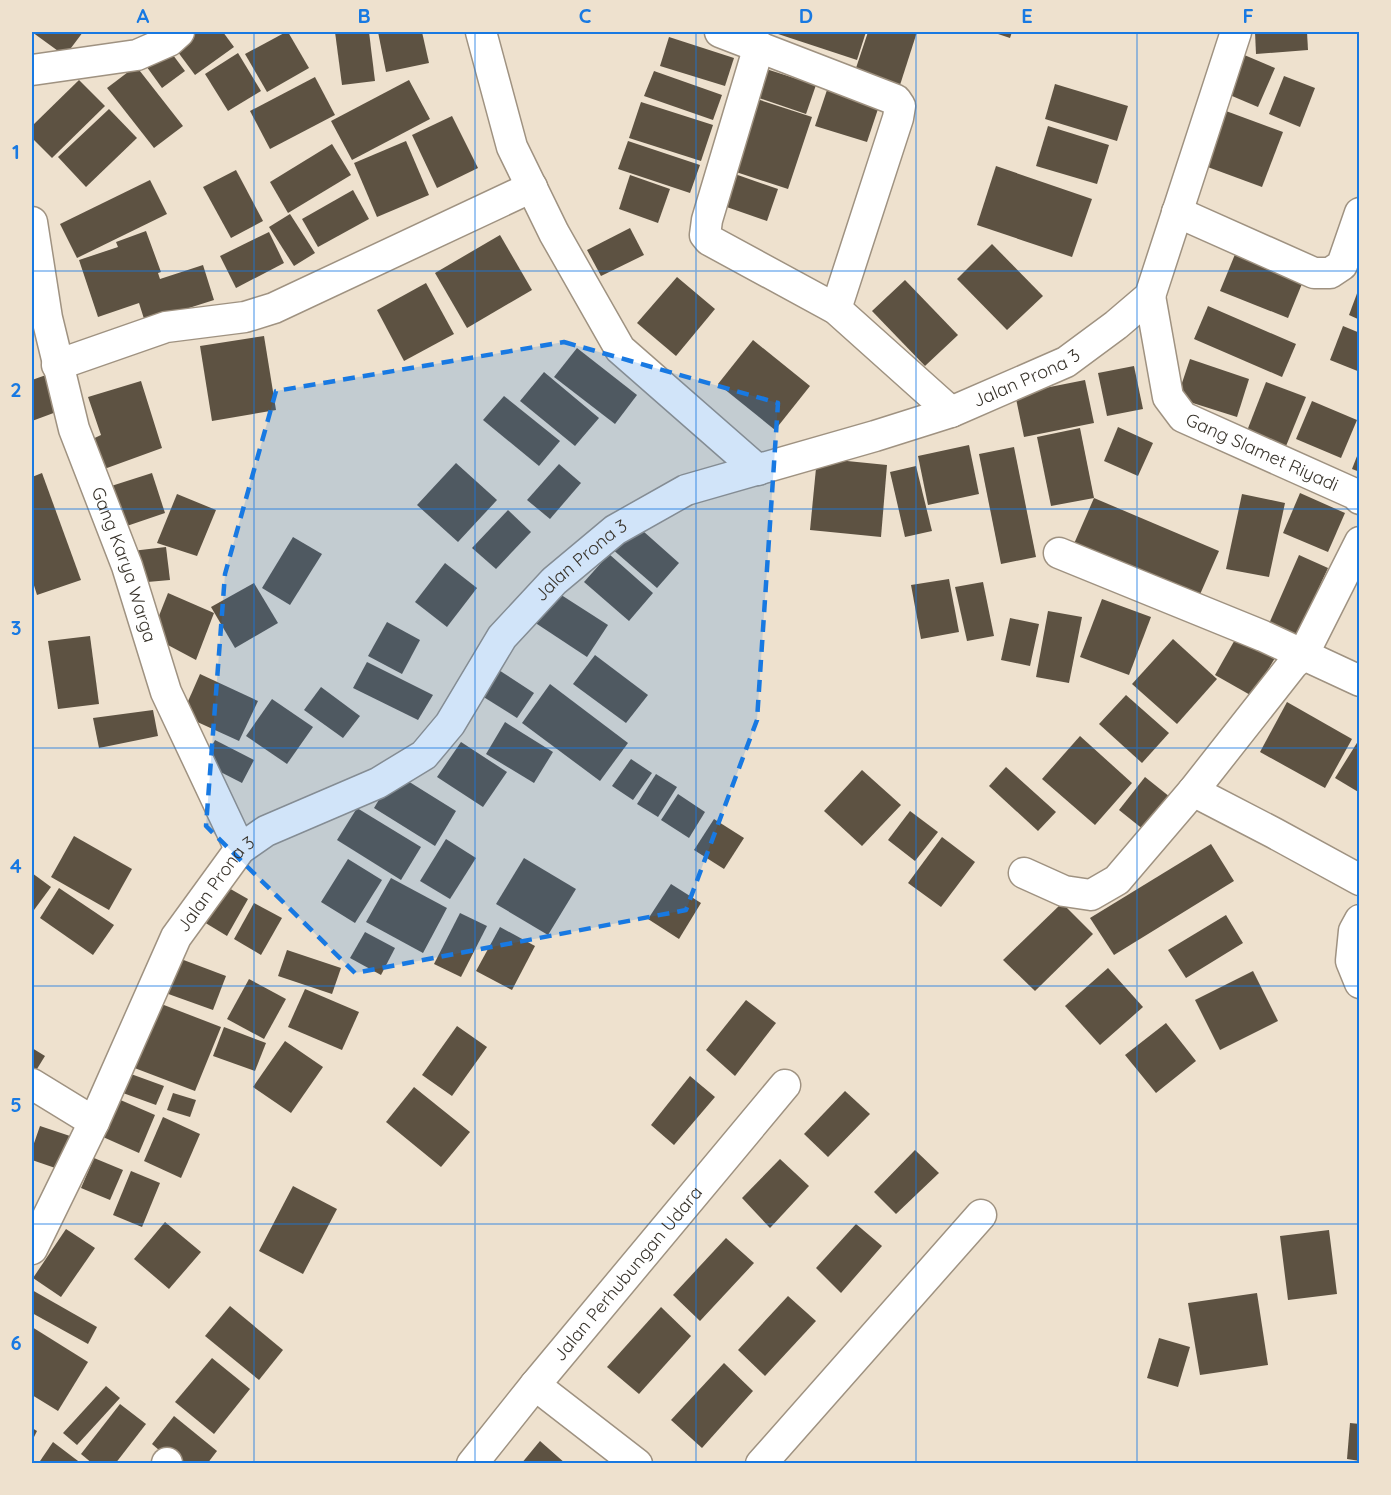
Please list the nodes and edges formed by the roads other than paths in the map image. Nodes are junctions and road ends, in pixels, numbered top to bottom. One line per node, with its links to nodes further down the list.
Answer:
1 (179, 32): 6 (street)
2 (481, 32): 7 (street)
3 (720, 32): 5 (street)
4 (1236, 32): 8 (street)
5 (759, 46): 12 (street); 12 (street)
6 (32, 70)
7 (532, 187): 13 (street); 15 (street)
8 (1177, 212): 9 (street); 11 (street)
9 (1359, 213)
10 (32, 222): 13 (street, Gang Karya Warga)
11 (1150, 296): 14 (street, Jalan Prona 3); 16 (street, Gang Slamet Riyadi)
12 (836, 309): 14 (street)
13 (57, 364): 22 (street, Gang Karya Warga)
14 (951, 412): 15 (street, Jalan Prona 3)
15 (758, 470): 22 (street, Jalan Prona 3)
16 (1359, 498)
17 (1359, 542): 19 (street)
18 (1059, 553): 19 (street)
19 (1303, 655): 20 (street); 21 (street)
20 (1359, 681)
21 (1193, 791): 23 (street); 24 (street)
22 (240, 849): 29 (street, Jalan Prona 3)
23 (1024, 873)
24 (1359, 880)
25 (1359, 920): 26 (street)
26 (1359, 983)
27 (32, 1084): 29 (street)
28 (785, 1085): 32 (street, Jalan Perhubungan Udara)
29 (94, 1122): 31 (street, Jalan Prona 3)
30 (981, 1215): 35 (street)
31 (32, 1249)
32 (535, 1385): 33 (street, Jalan Perhubungan Udara); 34 (street)
33 (472, 1464)
34 (637, 1464)
35 (761, 1464)

